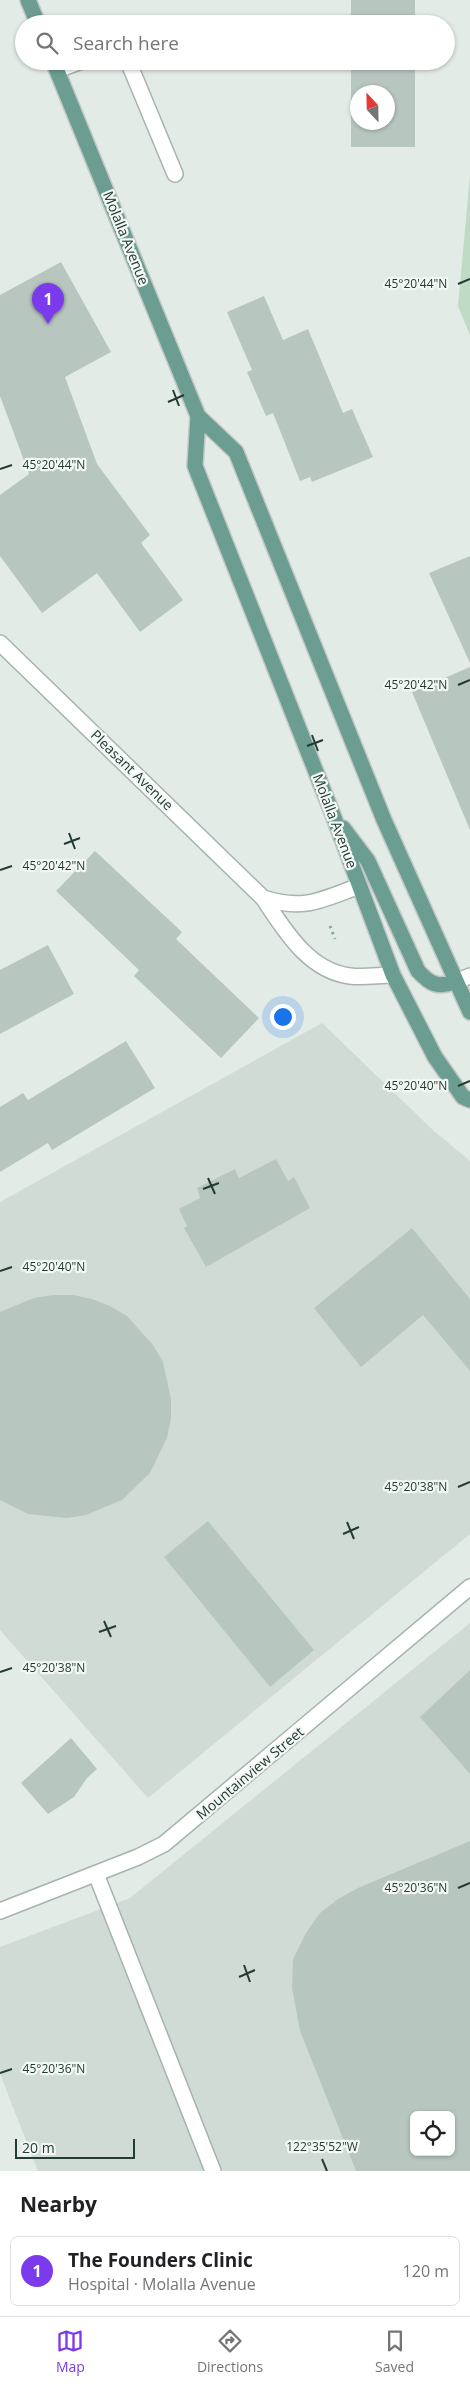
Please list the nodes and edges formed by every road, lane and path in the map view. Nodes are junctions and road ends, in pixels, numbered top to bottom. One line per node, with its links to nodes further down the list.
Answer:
1 (28, 0): 2 (main road)
2 (34, 15)
3 (57, 70): 6 (main road, Molalla Avenue)
4 (132, 70): 5 (street)
5 (175, 174)
6 (198, 416): 8 (main road, Molalla Avenue); 13 (main road, Molalla Avenue)
7 (0, 643): 10 (street, Pleasant Avenue)
8 (333, 815): 9 (main road, Molalla Avenue); 13 (main road)
9 (359, 886): 10 (street); 11 (main road, Molalla Avenue)
10 (262, 898): 11 (street, Pleasant Avenue)
11 (393, 975): 15 (main road, Molalla Avenue)
12 (470, 976): 13 (street)
13 (455, 982): 14 (main road, Molalla Avenue)
14 (470, 1012)
15 (470, 1100)
16 (470, 1587): 17 (street, Mountainview Street)
17 (96, 1874): 18 (street, Mountainview Street); 19 (street)
18 (0, 1911)
19 (213, 2171)

